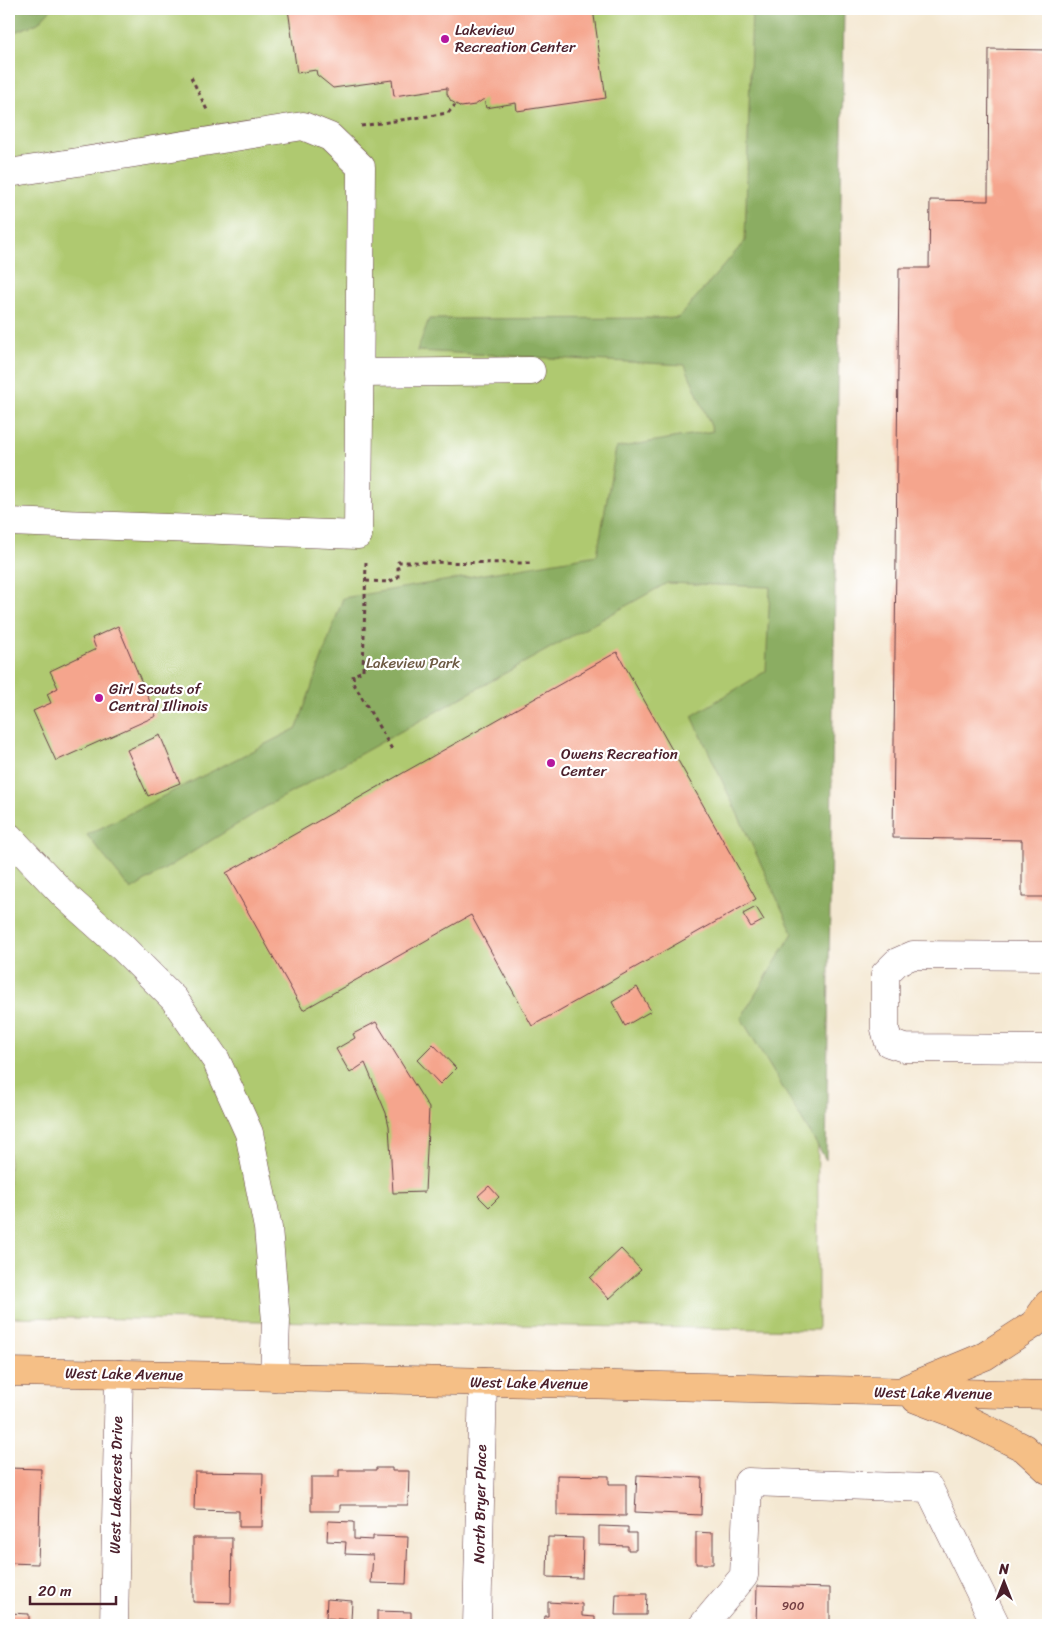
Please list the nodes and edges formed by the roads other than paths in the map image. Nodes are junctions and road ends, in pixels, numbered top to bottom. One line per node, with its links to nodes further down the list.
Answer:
1 (9, 173): 3 (street)
2 (530, 371): 3 (street)
3 (359, 373): 4 (street)
4 (9, 522)
5 (9, 837): 11 (street)
6 (1048, 956): 7 (street)
7 (1048, 1049)
8 (1048, 1304): 13 (main road)
9 (9, 1372): 10 (main road, West Lake Avenue)
10 (119, 1374): 11 (main road, West Lake Avenue); 16 (street, West Lakecrest Drive)
11 (274, 1377): 12 (main road, West Lake Avenue)
12 (483, 1382): 13 (main road, West Lake Avenue); 17 (street, North Bryer Place)
13 (899, 1392): 14 (main road, West Lake Avenue); 15 (main road)
14 (1048, 1395)
15 (1048, 1470)
16 (114, 1625)
17 (477, 1625)
18 (703, 1625): 19 (street)
19 (996, 1625)

